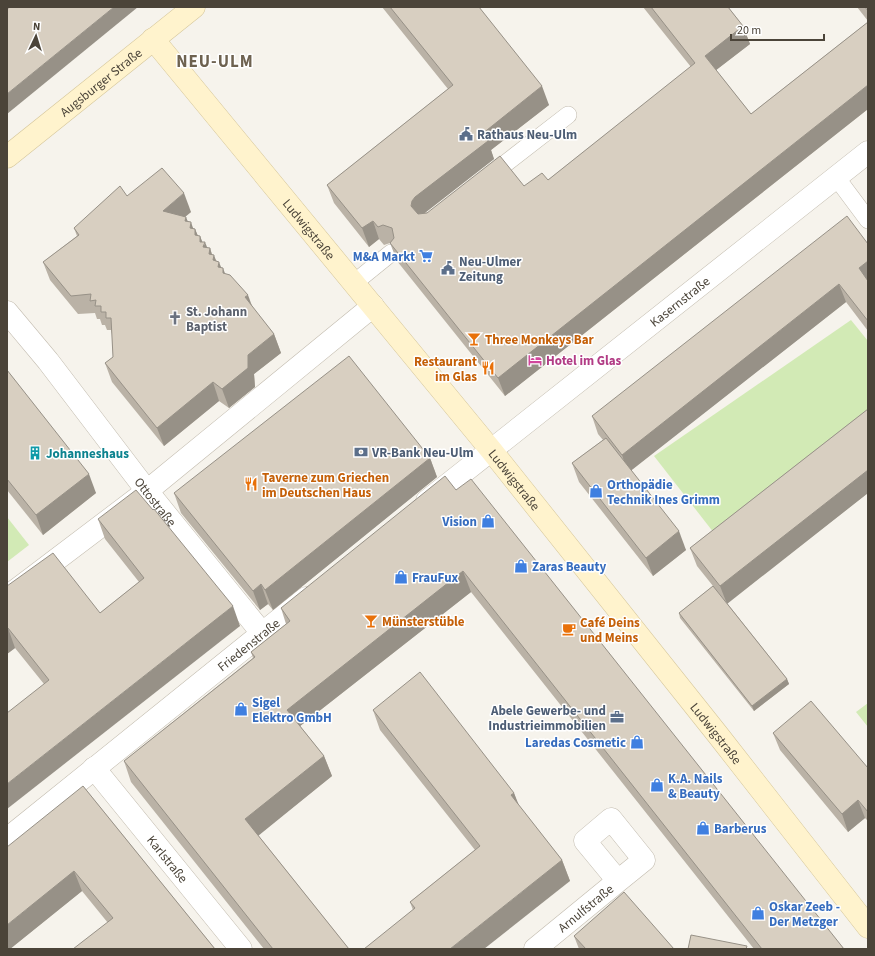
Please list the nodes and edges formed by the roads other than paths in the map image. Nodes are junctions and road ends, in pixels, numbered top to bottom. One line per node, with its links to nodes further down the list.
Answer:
1 (194, 7): 2 (street, Augsburger Straße)
2 (153, 39): 5 (street, Augsburger Straße); 10 (street, Ludwigstraße)
3 (568, 115): 7 (lane)
4 (868, 152): 6 (street, Kasernstraße)
5 (7, 157)
6 (836, 177): 8 (lane); 13 (street, Kasernstraße)
7 (476, 186)
8 (868, 220)
9 (391, 253): 10 (lane)
10 (354, 283): 11 (street, Ludwigstraße)
11 (373, 306): 13 (street, Ludwigstraße); 14 (street)
12 (7, 312): 14 (street, Ottostraße)
13 (491, 450): 15 (street); 22 (street, Ludwigstraße)
14 (147, 491): 17 (street); 18 (street, Ottostraße)
15 (410, 515)
16 (324, 584): 18 (street, Friedenstraße)
17 (7, 597)
18 (262, 633): 19 (street, Friedenstraße)
19 (94, 768): 20 (street, Friedenstraße); 24 (street, Karlstraße)
20 (7, 839)
21 (618, 881): 23 (street, Arnulfstraße)
22 (868, 927)
23 (536, 948)
24 (241, 949)

